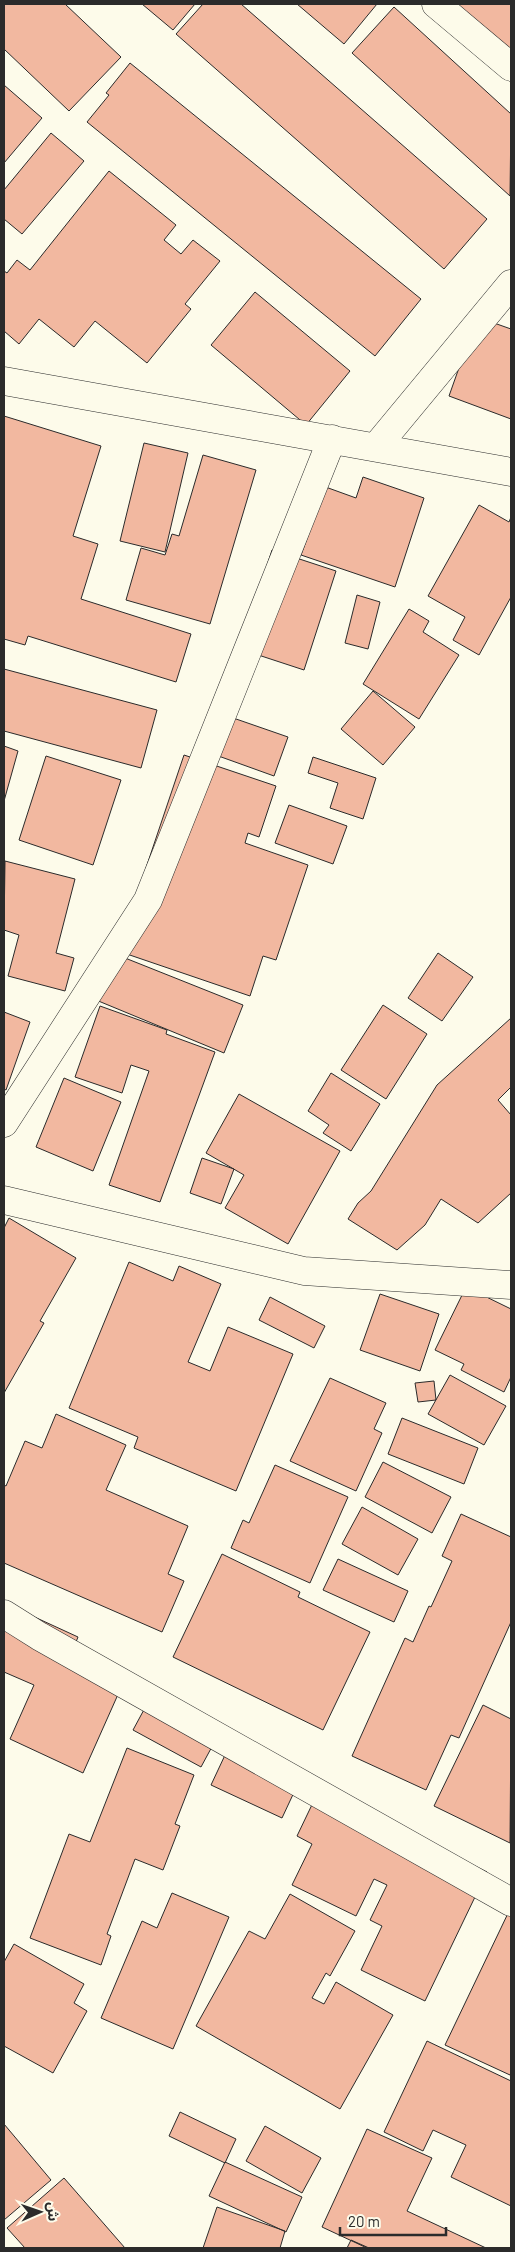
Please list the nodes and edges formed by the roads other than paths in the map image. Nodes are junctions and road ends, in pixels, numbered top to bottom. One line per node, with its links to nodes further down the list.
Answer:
1 (436, 4): 2 (street)
2 (511, 67)
3 (511, 284): 6 (street)
4 (4, 381): 5 (street)
5 (332, 439): 6 (street); 8 (street)
6 (376, 447): 7 (street)
7 (511, 472)
8 (4, 1122)
9 (4, 1200): 10 (street)
10 (511, 1285)
11 (4, 1614): 12 (street)
12 (511, 1902)

